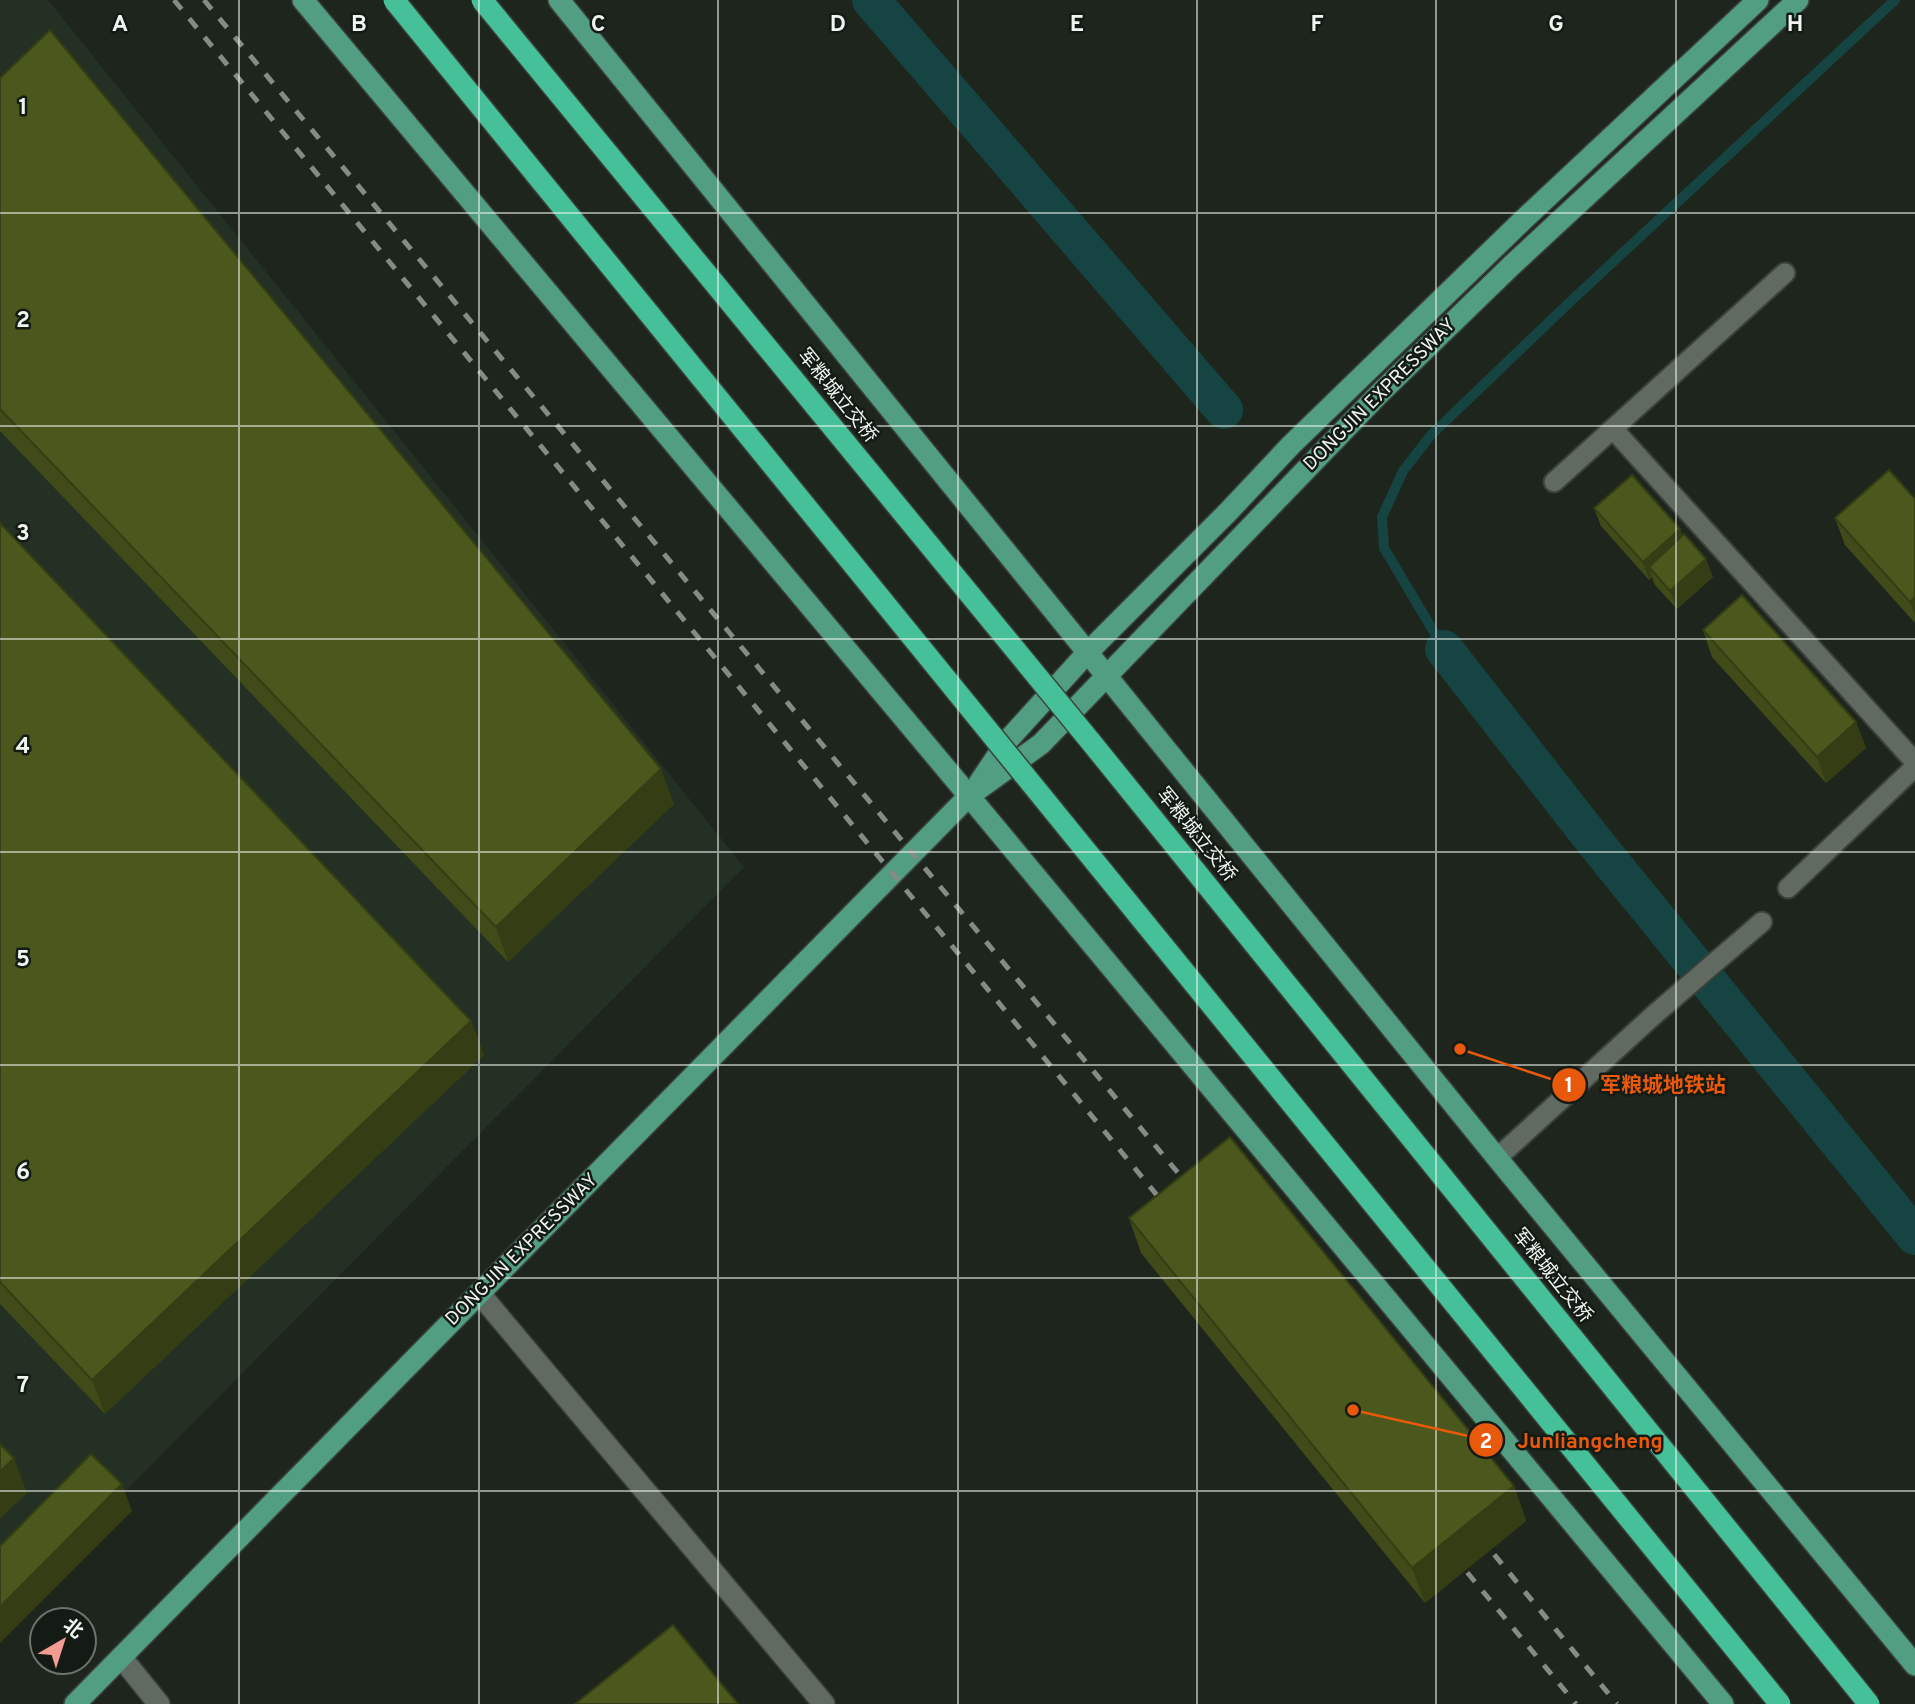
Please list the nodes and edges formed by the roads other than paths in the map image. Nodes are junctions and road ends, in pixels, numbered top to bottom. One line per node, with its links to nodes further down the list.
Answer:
1 (303, 0): 13 (main road)
2 (394, 0): 24 (highway, bridge)
3 (482, 0): 25 (highway, 军粮城立交桥, bridge)
4 (559, 0): 10 (main road)
5 (1758, 0): 10 (main road, DONGJIN EXPRESSWAY)
6 (1798, 0): 11 (main road, DONGJIN EXPRESSWAY)
7 (1785, 273): 8 (lane)
8 (1613, 429): 9 (lane); 12 (lane)
9 (1554, 482)
10 (1087, 653): 11 (main road); 13 (main road, DONGJIN EXPRESSWAY)
11 (1106, 677): 13 (main road, DONGJIN EXPRESSWAY); 16 (main road)
12 (1915, 764): 14 (lane)
13 (970, 796): 17 (main road, DONGJIN EXPRESSWAY); 23 (main road)
14 (1788, 888)
15 (1762, 922): 16 (lane)
16 (1497, 1158): 19 (main road)
17 (479, 1293): 18 (main road, DONGJIN EXPRESSWAY); 22 (street)
18 (121, 1657): 20 (main road, DONGJIN EXPRESSWAY); 21 (street)
19 (1915, 1665)
20 (75, 1704)
21 (159, 1704)
22 (824, 1704)
23 (1723, 1704)
24 (1780, 1704)
25 (1869, 1704)

